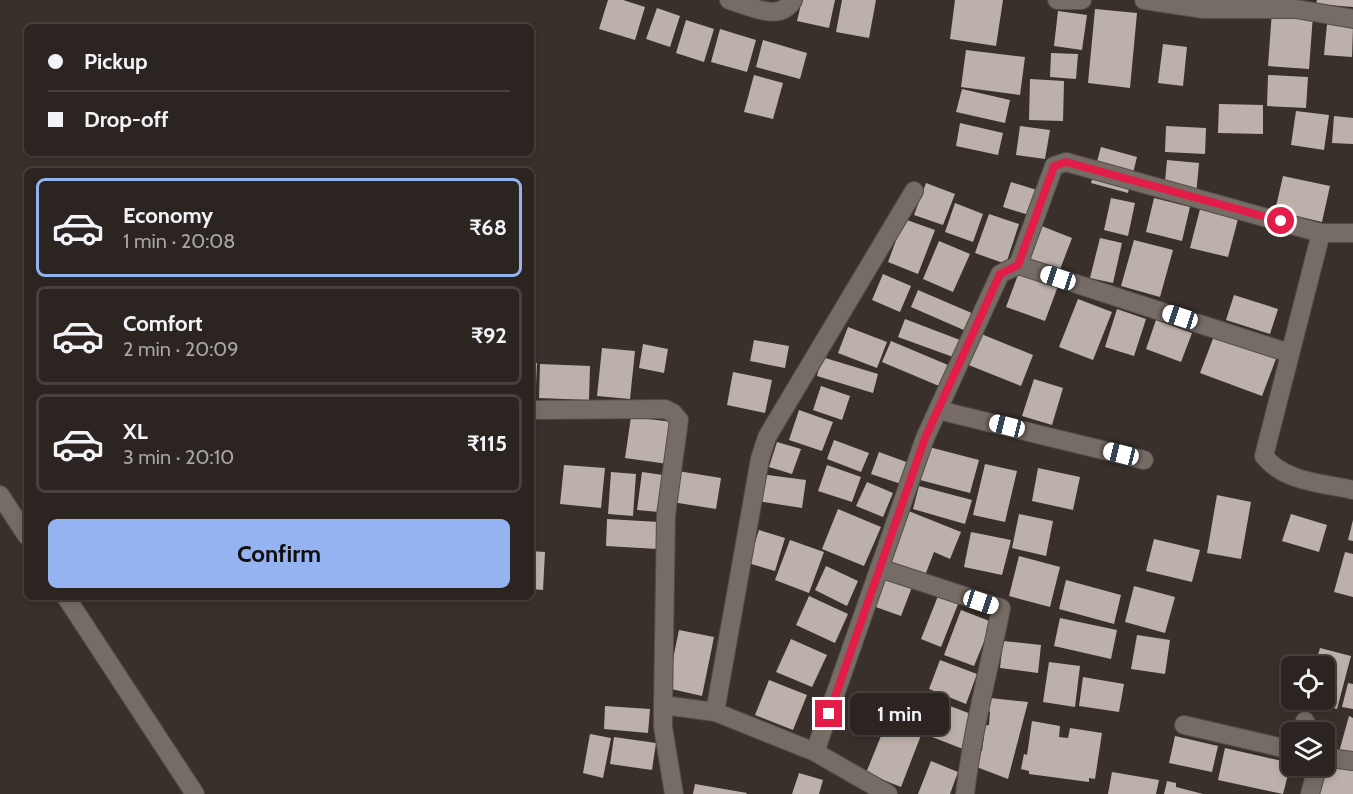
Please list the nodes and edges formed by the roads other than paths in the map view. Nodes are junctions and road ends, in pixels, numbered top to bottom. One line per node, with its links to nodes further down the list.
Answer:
1 (729, 0): 2 (street)
2 (793, 0)
3 (1057, 0): 4 (street)
4 (1082, 0)
5 (1144, 0): 6 (street)
6 (1353, 19)
7 (914, 191): 21 (street)
8 (1321, 233): 9 (street); 10 (street); 11 (street)
9 (1353, 234)
10 (1018, 265): 11 (street); 13 (street)
11 (1289, 353): 15 (street)
12 (534, 410): 20 (street)
13 (938, 410): 14 (street); 18 (street)
14 (1144, 460)
15 (1353, 490)
16 (0, 495): 17 (street)
17 (24, 531)
18 (879, 568): 24 (street); 31 (street)
19 (68, 600): 28 (street)
20 (663, 705): 21 (street); 29 (street)
21 (716, 712): 24 (street)
22 (1184, 725): 23 (street)
23 (1281, 747)
24 (816, 752): 30 (street)
25 (1335, 759): 26 (street)
26 (1353, 761)
27 (1315, 776): 32 (street)
28 (195, 794)
29 (674, 794)
30 (888, 794)
31 (965, 794)
32 (1310, 794)

